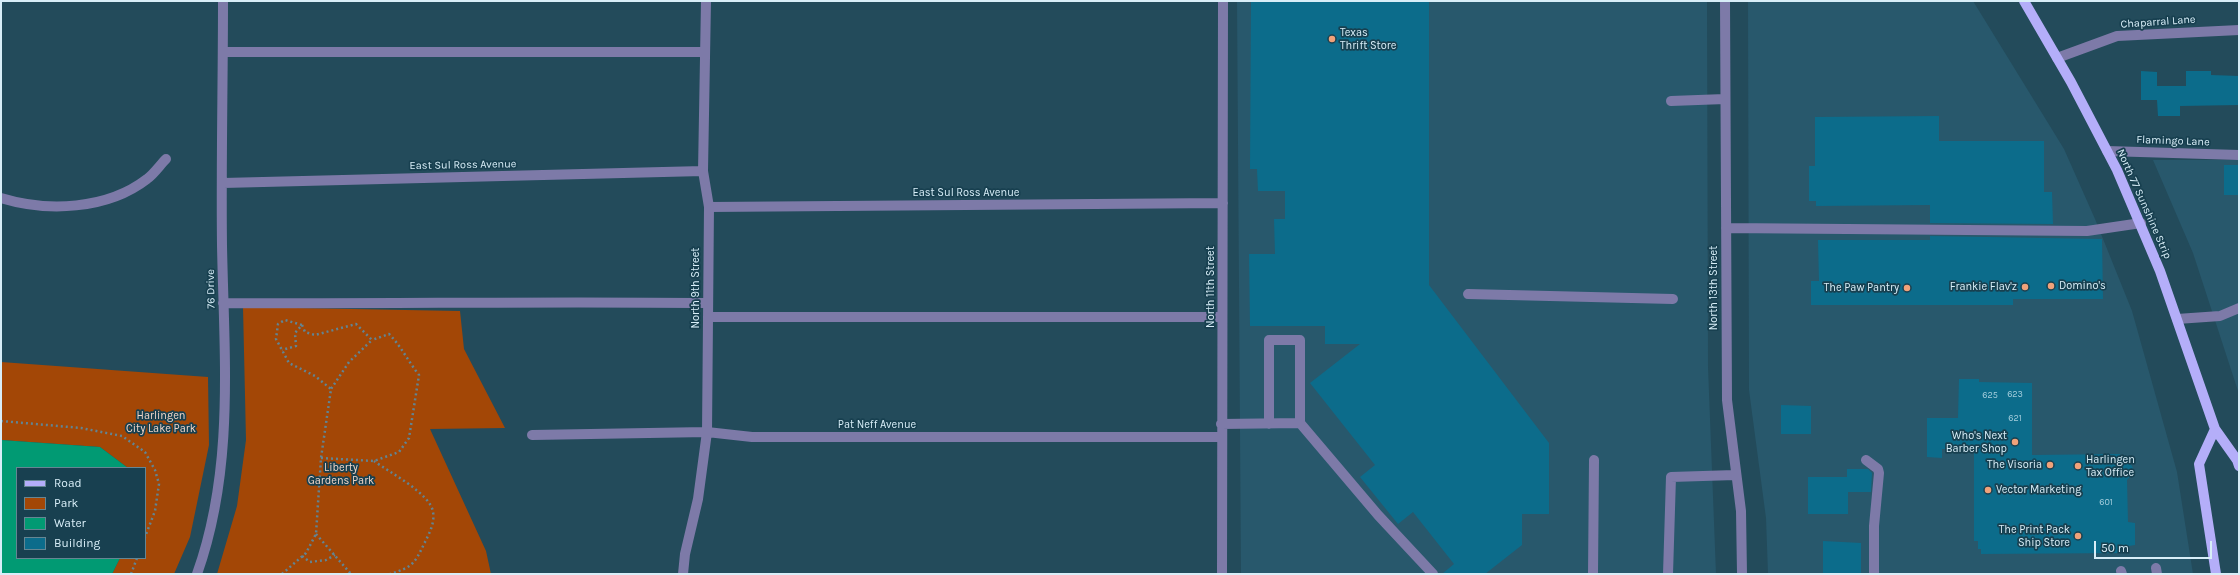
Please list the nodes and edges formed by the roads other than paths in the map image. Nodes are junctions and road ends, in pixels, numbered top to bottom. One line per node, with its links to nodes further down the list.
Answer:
1 (223, 1): 7 (street, 76 Drive)
2 (706, 1): 8 (street, North 9th Street)
3 (1223, 1): 18 (street, North 11th Street)
4 (1725, 1): 10 (street, North 13th Street)
5 (2024, 1): 9 (main road, North 77 Sunshine Strip)
6 (2239, 30): 9 (street, Chaparral Lane)
7 (223, 52): 8 (street); 16 (street, 76 Drive)
8 (705, 52): 15 (street, North 9th Street)
9 (2057, 58): 12 (main road, North 77 Sunshine Strip)
10 (1725, 99): 11 (street); 21 (street, North 13th Street)
11 (1671, 101)
12 (2107, 151): 13 (street, Flamingo Lane); 20 (main road, North 77 Sunshine Strip)
13 (2239, 155)
14 (166, 159): 17 (street)
15 (703, 171): 16 (street, East Sul Ross Avenue); 19 (street, North 9th Street)
16 (223, 183): 24 (street, 76 Drive)
17 (1, 198)
18 (1223, 203): 19 (street, East Sul Ross Avenue); 28 (street, North 11th Street)
19 (709, 207): 25 (street, North 9th Street)
20 (2141, 223): 21 (street); 29 (main road, North 77 Sunshine Strip)
21 (1726, 228): 40 (street, North 13th Street)
22 (1468, 294): 23 (street)
23 (1674, 299)
24 (223, 303): 25 (street); 41 (street, 76 Drive)
25 (708, 303): 27 (street, North 9th Street)
26 (2239, 308): 29 (street)
27 (708, 317): 28 (street); 34 (street, North 9th Street)
28 (1222, 317): 31 (street, North 11th Street)
29 (2177, 319): 33 (main road, North 77 Sunshine Strip)
30 (1300, 423): 32 (street); 32 (street); 44 (street)
31 (1221, 424): 32 (street); 36 (street, North 11th Street)
32 (1269, 424)
33 (2215, 429): 39 (main road, North 77 Sunshine Strip); 49 (main road)
34 (707, 432): 35 (street, Pat Neff Avenue); 36 (street, Pat Neff Avenue); 42 (street, North 9th Street)
35 (532, 435)
36 (1221, 437): 43 (street, North 11th Street)
37 (1594, 460): 45 (street)
38 (1866, 460): 48 (street)
39 (2239, 466)
40 (1735, 474): 46 (street); 47 (street, North 13th Street)
41 (197, 574)
42 (684, 574)
43 (1222, 574)
44 (1433, 574)
45 (1593, 574)
46 (1668, 574)
47 (1742, 574)
48 (1874, 574)
49 (2216, 574)

